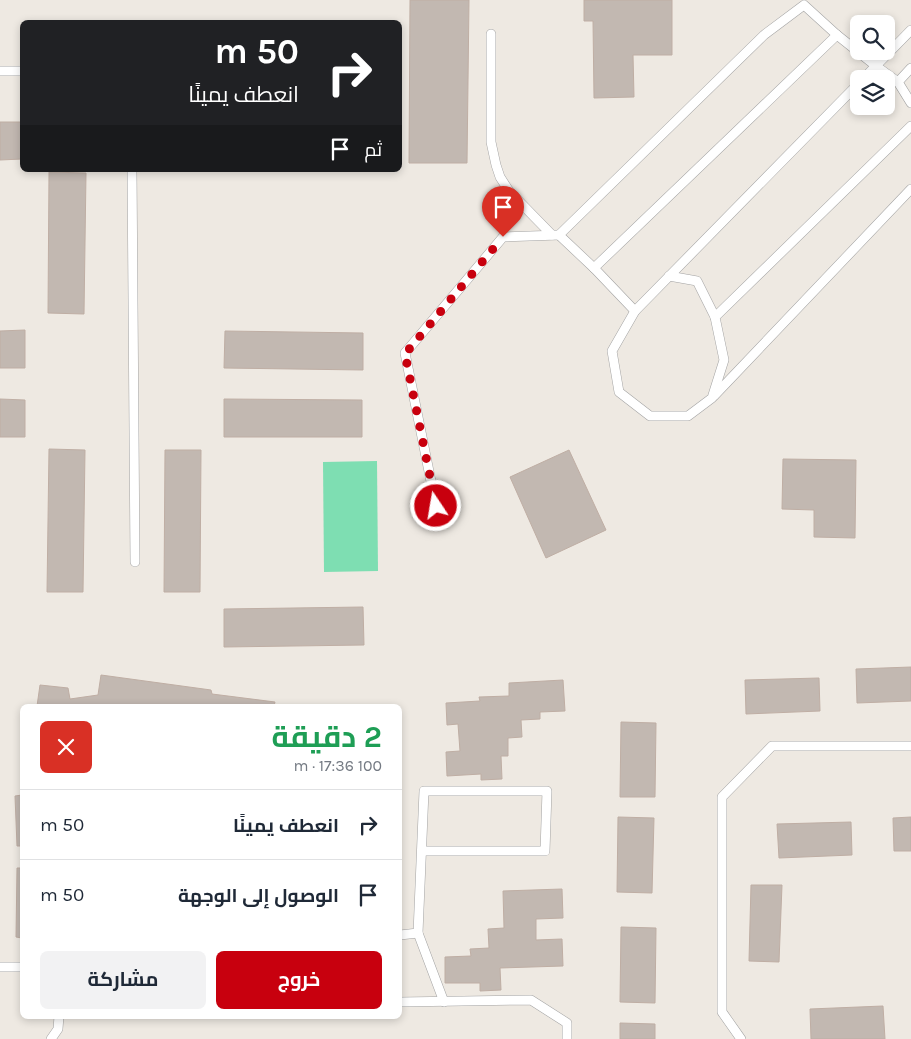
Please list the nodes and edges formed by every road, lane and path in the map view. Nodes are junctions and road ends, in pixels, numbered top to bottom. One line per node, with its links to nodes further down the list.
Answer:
1 (911, 30): 4 (lane)
2 (491, 34): 15 (lane)
3 (837, 35): 4 (lane); 15 (lane); 16 (lane)
4 (876, 66): 8 (lane); 9 (lane)
5 (911, 68): 9 (lane)
6 (0, 70): 7 (lane)
7 (20, 70)
8 (872, 70)
9 (898, 82): 11 (lane)
10 (850, 92): 17 (lane)
11 (911, 103)
12 (911, 126): 19 (lane)
13 (132, 172): 22 (lane)
14 (911, 189): 20 (lane)
15 (555, 235): 16 (lane); 21 (lane)
16 (594, 268): 18 (lane)
17 (669, 276): 18 (lane); 19 (lane)
18 (635, 311): 20 (lane)
19 (715, 317): 20 (lane)
20 (712, 398)
21 (436, 506)
22 (134, 562)
23 (911, 746): 34 (lane)
24 (422, 851): 24 (lane); 25 (lane)
25 (418, 933): 26 (lane); 30 (lane)
26 (402, 935)
27 (0, 967): 28 (lane)
28 (20, 967)
29 (402, 1002): 30 (lane)
30 (444, 1002): 33 (lane)
31 (59, 1019): 32 (lane)
32 (51, 1039)
33 (567, 1039)
34 (741, 1039)

